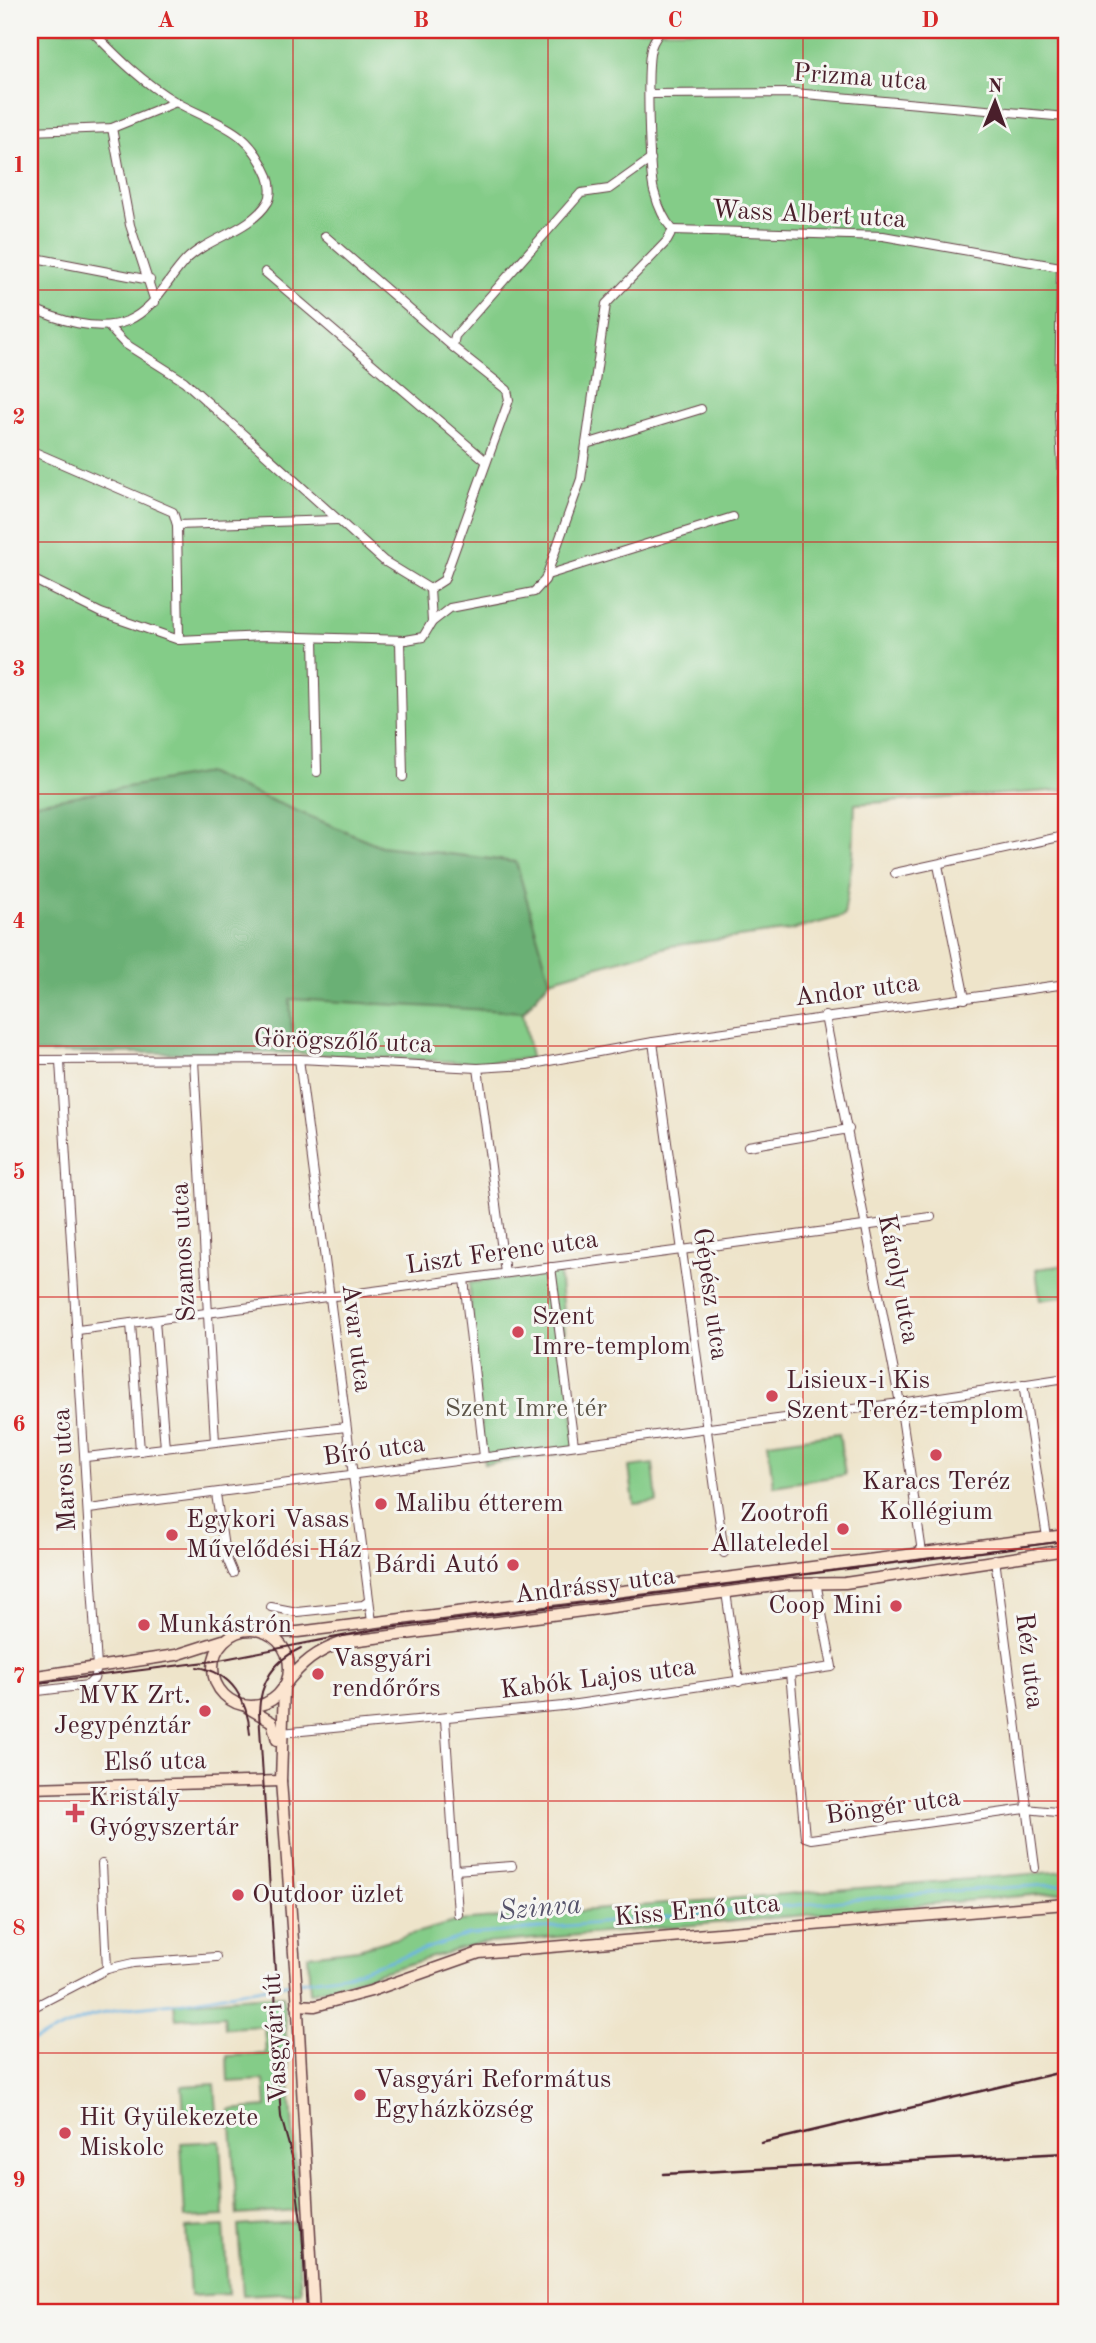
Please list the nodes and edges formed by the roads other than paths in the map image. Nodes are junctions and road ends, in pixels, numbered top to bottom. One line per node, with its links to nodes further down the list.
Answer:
1 (91, 30): 4 (street)
2 (661, 30): 3 (street)
3 (650, 94): 5 (street, Prizma utca); 8 (street)
4 (176, 102): 6 (street); 15 (street)
5 (1066, 117)
6 (112, 128): 7 (street); 14 (street)
7 (30, 131)
8 (651, 159): 9 (street); 18 (street)
9 (673, 230): 12 (street, Wass Albert utca); 21 (street)
10 (325, 236): 18 (street)
11 (30, 257): 14 (street)
12 (1064, 268): 20 (street)
13 (265, 272): 23 (street)
14 (150, 280): 15 (street)
15 (155, 302): 17 (street)
16 (30, 307): 17 (street)
17 (108, 326): 25 (street)
18 (453, 347): 23 (street)
19 (701, 409): 21 (street)
20 (1063, 413): 27 (street)
21 (586, 444): 28 (street)
22 (30, 450): 26 (street)
23 (486, 461): 30 (street)
24 (733, 517): 28 (street)
25 (337, 520): 26 (street); 30 (street)
26 (177, 525): 33 (street)
27 (1066, 527)
28 (547, 575): 31 (street)
29 (30, 578): 33 (street)
30 (430, 589): 31 (street)
31 (432, 622): 34 (street)
32 (314, 638): 33 (street); 34 (street); 35 (street)
33 (179, 640)
34 (400, 640): 36 (street)
35 (317, 772)
36 (403, 777)
37 (1064, 836): 38 (street)
38 (938, 865): 39 (street); 41 (street)
39 (895, 873)
40 (1066, 984): 41 (street, Andor utca)
41 (965, 999): 42 (street, Andor utca)
42 (825, 1016): 43 (street, Andor utca); 49 (street, Károly utca)
43 (653, 1042): 48 (street, Görögszőlő utca); 53 (street, Gépész utca)
44 (299, 1059): 46 (street, Görögszőlő utca); 48 (street, Görögszőlő utca); 57 (street, Avar utca)
45 (30, 1060): 47 (street, Görögszőlő utca)
46 (194, 1060): 47 (street, Görögszőlő utca); 58 (street, Szamos utca)
47 (60, 1061): 61 (street, Maros utca)
48 (478, 1068): 55 (street)
49 (849, 1129): 50 (street); 52 (street, Károly utca)
50 (748, 1146)
51 (931, 1217): 52 (street, Liszt Ferenc utca)
52 (866, 1226): 53 (street, Liszt Ferenc utca); 64 (street, Károly utca)
53 (683, 1250): 54 (street, Liszt Ferenc utca); 66 (street, Gépész utca)
54 (551, 1268): 55 (street, Liszt Ferenc utca); 68 (street)
55 (505, 1273): 56 (street, Liszt Ferenc utca)
56 (464, 1279): 57 (street, Liszt Ferenc utca); 72 (street)
57 (330, 1297): 58 (street, Liszt Ferenc utca); 65 (street, Avar utca)
58 (208, 1313): 59 (street, Liszt Ferenc utca); 67 (street, Szamos utca)
59 (155, 1320): 60 (street, Liszt Ferenc utca); 69 (street)
60 (131, 1323): 61 (street, Liszt Ferenc utca); 70 (street)
61 (78, 1331): 71 (street, Maros utca)
62 (1066, 1378): 63 (street, Bíró utca)
63 (1023, 1384): 64 (street, Bíró utca); 77 (street)
64 (900, 1403): 66 (street, Bíró utca); 79 (street, Károly utca)
65 (346, 1427): 67 (street); 73 (street, Avar utca)
66 (707, 1428): 68 (street, Bíró utca); 80 (street, Gépész utca)
67 (215, 1442): 69 (street)
68 (574, 1446): 72 (street, Bíró utca)
69 (165, 1448): 70 (street)
70 (140, 1451): 71 (street)
71 (86, 1457): 75 (street, Maros utca)
72 (484, 1457): 73 (street, Bíró utca)
73 (352, 1475): 74 (street, Bíró utca); 85 (street, Avar utca)
74 (216, 1494): 75 (street, Bíró utca); 82 (street)
75 (89, 1509): 90 (street, Maros utca)
76 (1066, 1535): 77 (street, Andrássy utca)
77 (1047, 1537): 79 (street, Andrássy utca)
78 (1066, 1550): 81 (street, Andrássy utca)
79 (922, 1552): 87 (street, Andrássy utca)
80 (724, 1553)
81 (995, 1559): 83 (street, Andrássy utca); 102 (street, Réz utca)
82 (233, 1573)
83 (816, 1582): 84 (street, Andrássy utca); 91 (street, Kabók Lajos utca)
84 (726, 1592): 93 (street); 94 (street, Andrássy utca)
85 (369, 1601): 86 (street); 87 (street, Avar utca)
86 (271, 1607)
87 (371, 1620): 88 (street, Andrássy utca)
88 (264, 1632): 89 (street); 94 (street)
89 (226, 1639): 90 (street); 96 (street)
90 (97, 1667): 92 (street); 95 (street)
91 (790, 1674): 93 (street, Kabók Lajos utca); 102 (street, Böngér utca)
92 (30, 1677)
93 (739, 1682): 97 (street, Kabók Lajos utca)
94 (284, 1686): 96 (street); 98 (street, Vasgyári út)
95 (30, 1692)
96 (239, 1704): 99 (street, Vasgyári út)
97 (445, 1719): 98 (street, Kabók Lajos utca); 107 (street)
98 (281, 1733): 99 (street, Vasgyári út)
99 (281, 1761): 100 (street, Vasgyári út)
100 (281, 1781): 101 (street, Első utca); 112 (street, Vasgyári út)
101 (30, 1788)
102 (1026, 1809): 103 (street); 106 (street, Réz utca)
103 (1066, 1812)
104 (102, 1864): 111 (street)
105 (512, 1866): 107 (street)
106 (1035, 1868)
107 (455, 1870): 109 (street)
108 (1066, 1903): 112 (street, Kiss Ernő utca)
109 (458, 1913)
110 (216, 1957): 111 (street)
111 (107, 1969): 113 (street)
112 (297, 2005): 114 (street, Vasgyári út)
113 (30, 2009)
114 (314, 2313)

